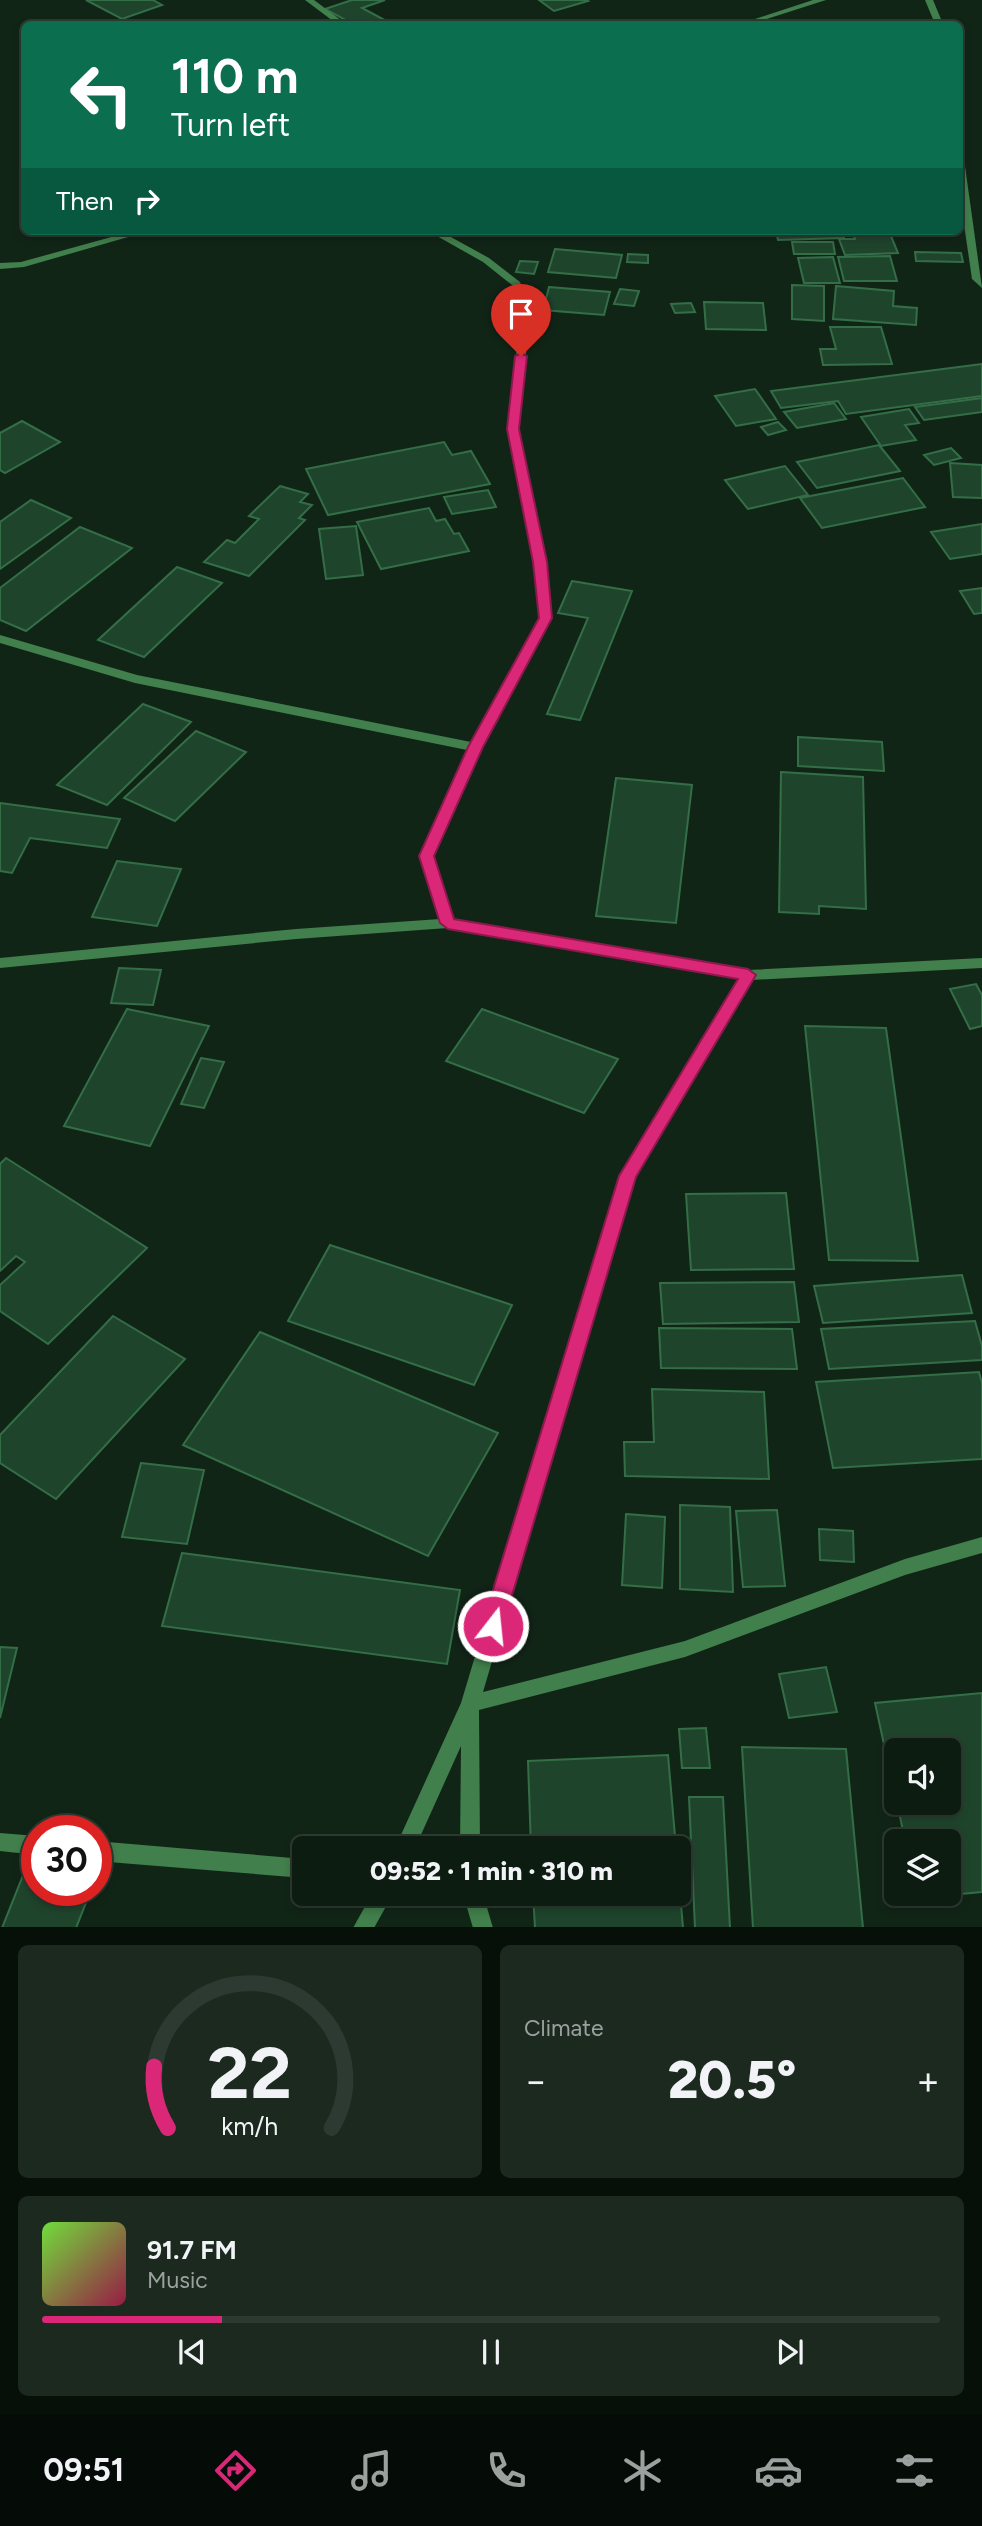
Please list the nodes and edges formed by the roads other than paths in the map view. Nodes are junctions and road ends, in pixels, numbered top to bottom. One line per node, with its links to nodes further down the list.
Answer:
1 (309, 0): 4 (street)
2 (822, 0): 5 (street)
3 (929, 0): 6 (street)
4 (338, 21)
5 (754, 21)
6 (938, 21)
7 (963, 182): 11 (street)
8 (130, 235): 10 (street)
9 (440, 235): 13 (street)
10 (0, 266)
11 (980, 281)
12 (0, 639): 13 (street)
13 (475, 747): 14 (street)
14 (448, 923): 15 (street); 17 (street)
15 (0, 963)
16 (982, 963): 17 (street)
17 (748, 975): 19 (street)
18 (982, 1545): 19 (street)
19 (470, 1704): 20 (street); 21 (street)
20 (410, 1836)
21 (470, 1836)
22 (0, 1842): 23 (street)
23 (21, 1844)
24 (112, 1852): 25 (street)
25 (292, 1868)
26 (376, 1906): 28 (street)
27 (477, 1906): 29 (street)
28 (363, 1927)
29 (483, 1927)

